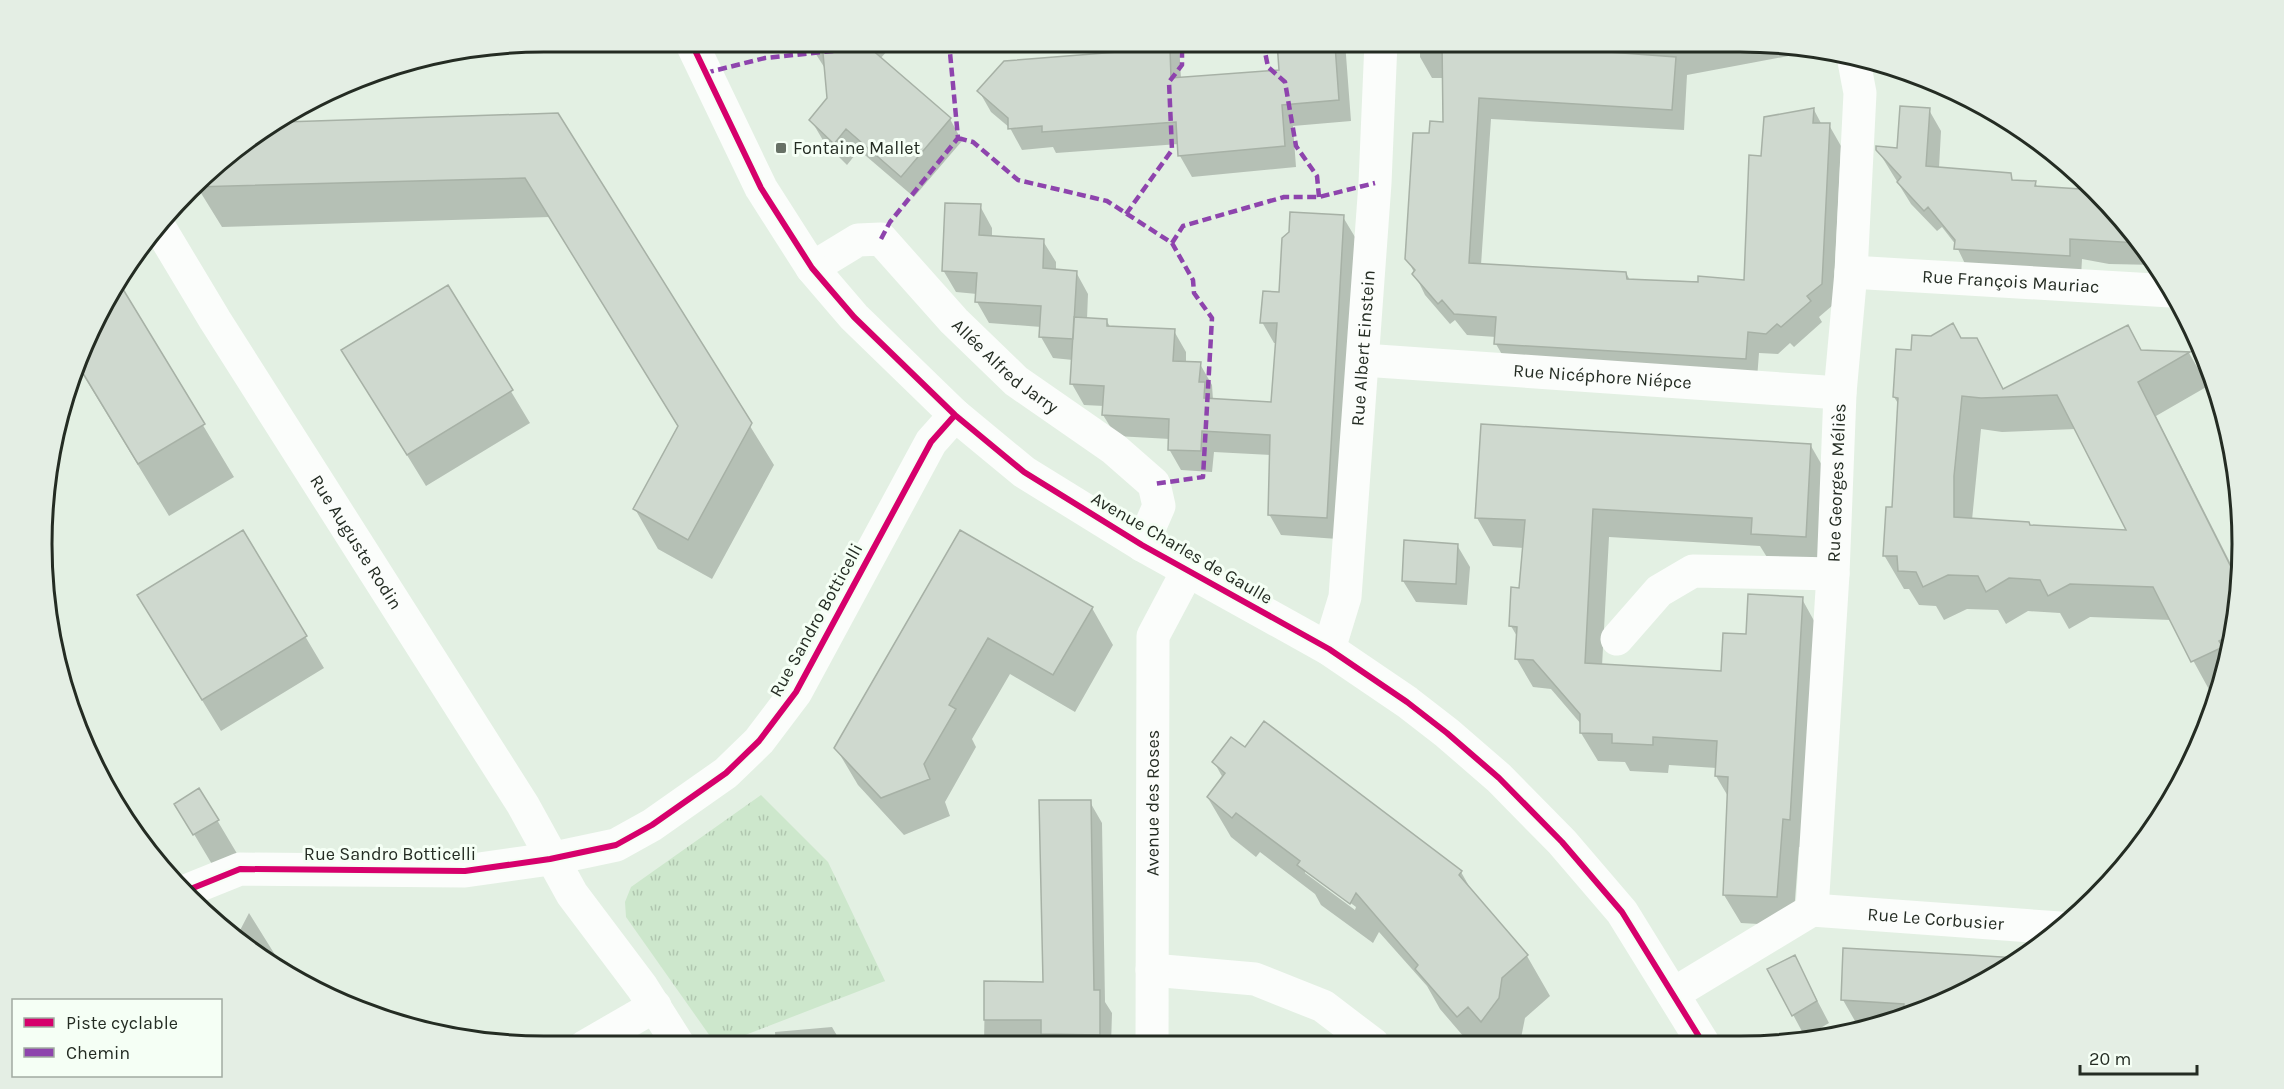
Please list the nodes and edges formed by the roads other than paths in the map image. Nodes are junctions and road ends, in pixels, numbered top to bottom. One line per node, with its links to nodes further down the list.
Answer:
1 (696, 52): 5 (street, Avenue Charles de Gaulle)
2 (1381, 52): 8 (street, Rue Albert Einstein)
3 (1855, 66): 6 (street, Rue Georges Méliès)
4 (163, 234): 16 (street, Rue Auguste Rodin)
5 (812, 268): 10 (street, Avenue Charles de Gaulle); 11 (street, Allée Alfred Jarry)
6 (1851, 272): 7 (street, Rue François Mauriac); 9 (street, Rue Georges Méliès)
7 (2161, 290)
8 (1363, 360): 9 (street, Rue Nicéphore Niépce); 15 (street, Rue Albert Einstein)
9 (1840, 393): 13 (street, Rue Georges Méliès)
10 (954, 415): 11 (street, Avenue Charles de Gaulle); 16 (street, Rue Sandro Botticelli)
11 (1142, 545): 12 (street, Avenue Charles de Gaulle)
12 (1188, 570): 15 (street, Avenue Charles de Gaulle); 20 (street, Avenue des Roses)
13 (1833, 574): 14 (street); 18 (street, Rue Georges Méliès)
14 (1617, 639)
15 (1329, 650): 21 (street, Avenue Charles de Gaulle)
16 (550, 859): 17 (street, Rue Sandro Botticelli); 22 (street, Rue Auguste Rodin)
17 (193, 888)
18 (1812, 910): 19 (street, Rue Le Corbusier); 21 (street)
19 (2048, 927)
20 (1152, 970): 25 (street, Avenue des Roses); 26 (street)
21 (1673, 994): 27 (street, Avenue Charles de Gaulle)
22 (655, 1006): 23 (street); 24 (street, Rue Auguste Rodin)
23 (603, 1036)
24 (673, 1036)
25 (1152, 1036)
26 (1362, 1036)
27 (1699, 1036)

